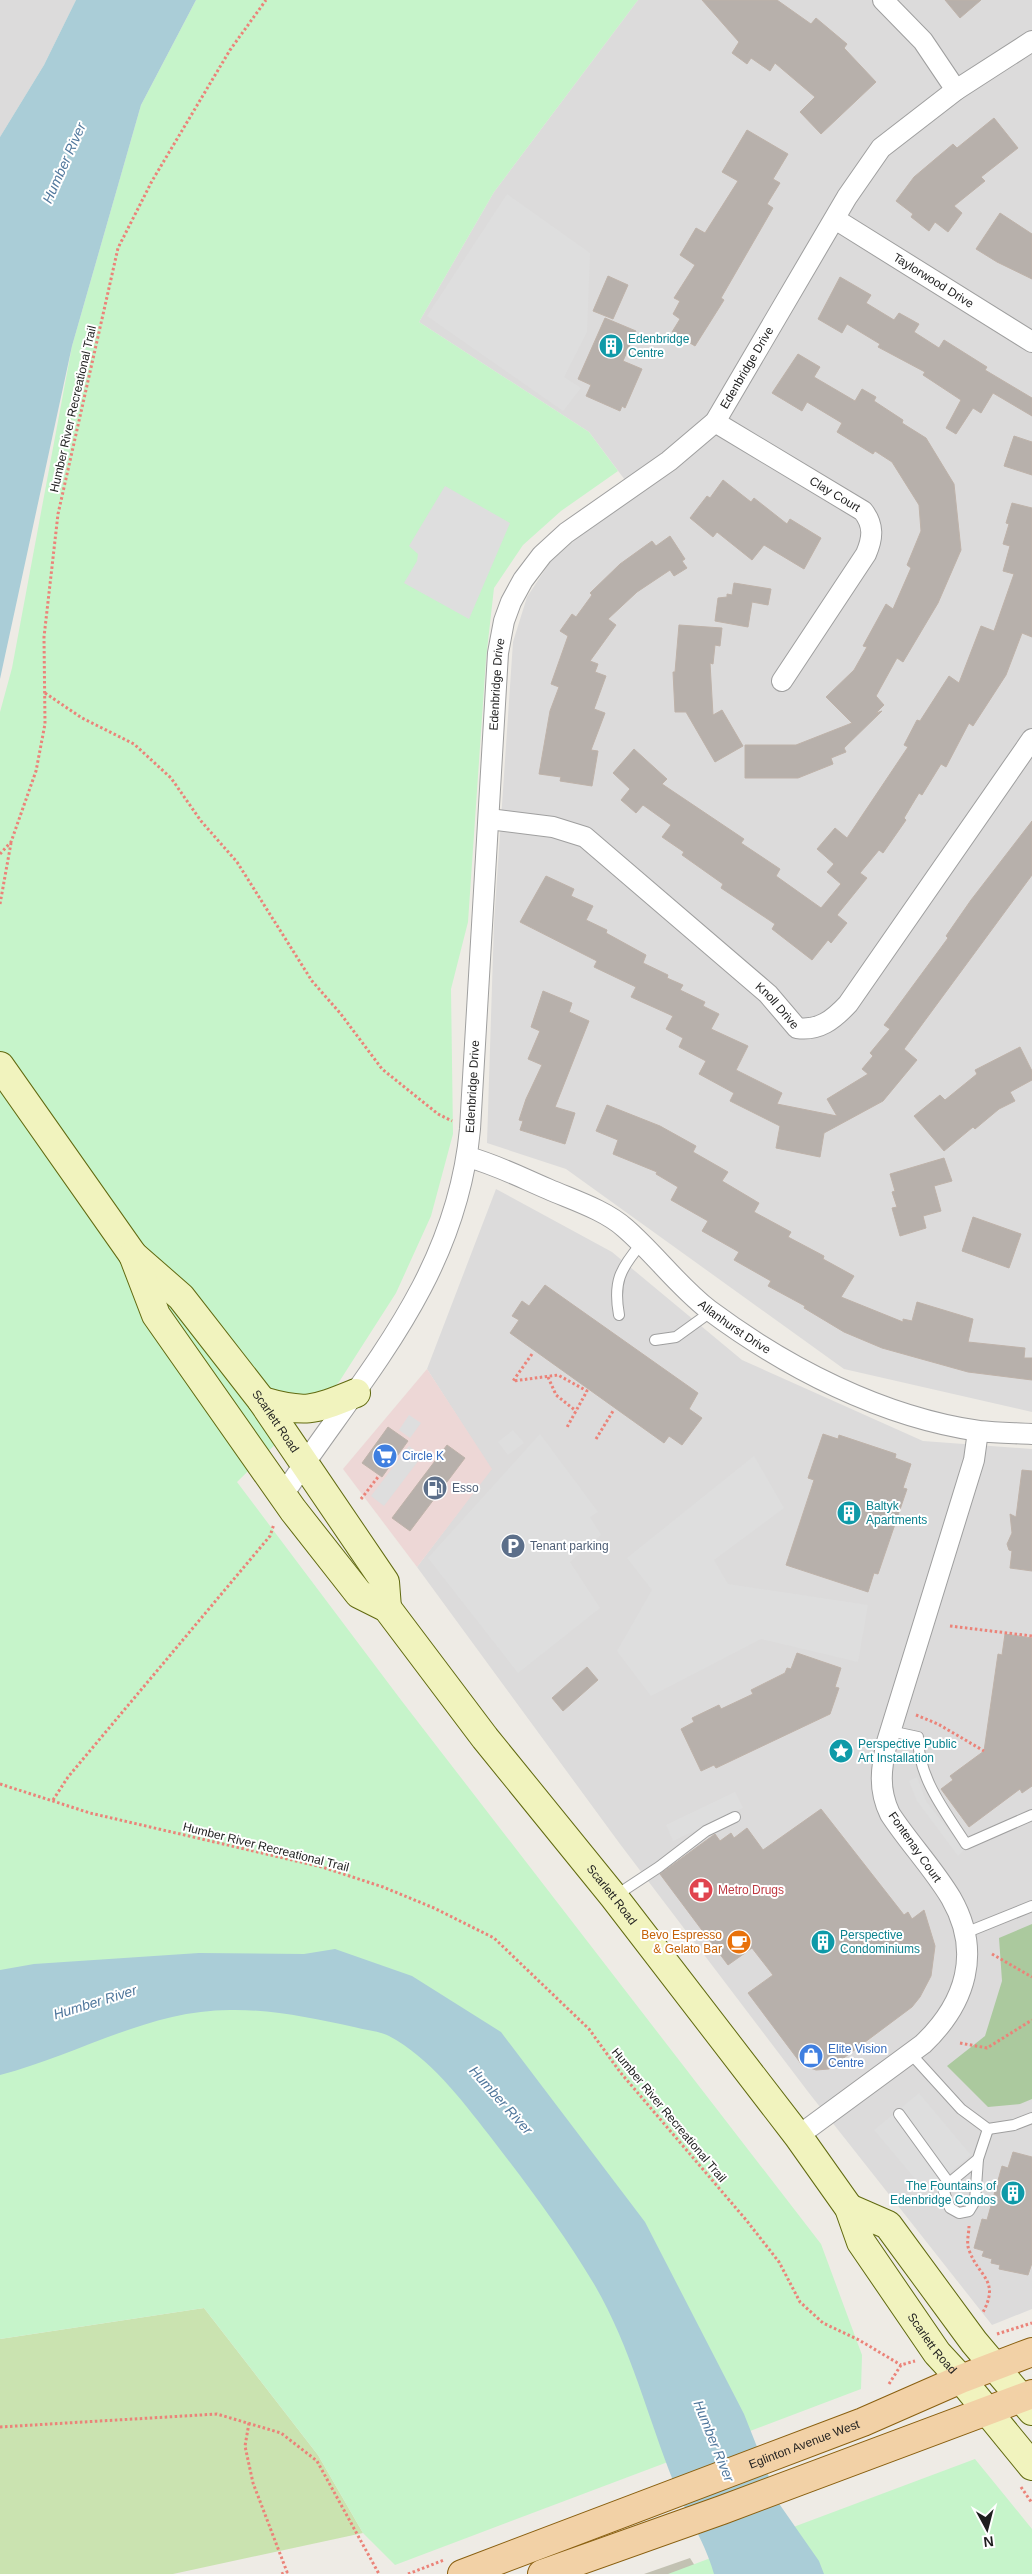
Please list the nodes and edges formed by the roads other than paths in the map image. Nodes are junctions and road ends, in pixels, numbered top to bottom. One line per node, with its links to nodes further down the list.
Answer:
1 (883, 0): 3 (street)
2 (1032, 41): 3 (street, Edenbridge Drive)
3 (956, 90): 4 (street, Edenbridge Drive)
4 (835, 219): 5 (street, Taylorwood Drive); 6 (street, Edenbridge Drive)
5 (1032, 342)
6 (715, 422): 7 (street, Clay Court); 9 (street, Edenbridge Drive)
7 (782, 681)
8 (1032, 739): 9 (street, Knoll Drive)
9 (489, 819): 11 (street, Edenbridge Drive)
10 (0, 1066): 13 (main road, Scarlett Road)
11 (468, 1157): 12 (street, Allanhurst Drive); 17 (street, Edenbridge Drive)
12 (641, 1244): 14 (street, Allanhurst Drive); 15 (lane)
13 (133, 1255): 18 (main road, Scarlett Road); 22 (main road, Scarlett Road)
14 (712, 1311): 16 (lane); 19 (street, Allanhurst Drive)
15 (619, 1315)
16 (655, 1340)
17 (356, 1393): 18 (main road); 21 (street, Edenbridge Drive)
18 (262, 1401): 21 (main road, Scarlett Road)
19 (978, 1431): 20 (street, Allanhurst Drive); 24 (street, Fontenay Court)
20 (1032, 1434)
21 (304, 1463): 22 (street, Edenbridge Drive); 23 (main road, Scarlett Road)
22 (283, 1495): 23 (main road, Scarlett Road)
23 (387, 1608): 27 (main road, Scarlett Road)
24 (890, 1731): 25 (lane); 29 (street, Fontenay Court)
25 (1032, 1815)
26 (735, 1817): 27 (lane)
27 (614, 1897): 34 (main road, Scarlett Road)
28 (1032, 1906): 29 (lane)
29 (965, 1933): 30 (street, Fontenay Court)
30 (911, 2054): 33 (lane); 34 (street, Fontenay Court)
31 (899, 2114): 36 (lane)
32 (1032, 2118): 33 (lane)
33 (988, 2129): 35 (lane)
34 (798, 2136): 37 (main road, Scarlett Road)
35 (978, 2159): 36 (lane); 36 (lane)
36 (949, 2183)
37 (849, 2208): 39 (main road); 40 (main road, Scarlett Road)
38 (1032, 2352): 39 (main road, Eglinton Avenue West)
39 (996, 2365): 40 (main road, Eglinton Avenue West); 41 (main road)
40 (961, 2379): 42 (main road, Scarlett Road); 44 (main road, Eglinton Avenue West)
41 (1029, 2401): 42 (main road)
42 (986, 2410): 43 (main road, Scarlett Road); 45 (main road)
43 (1032, 2466)
44 (462, 2574)
45 (542, 2574)

